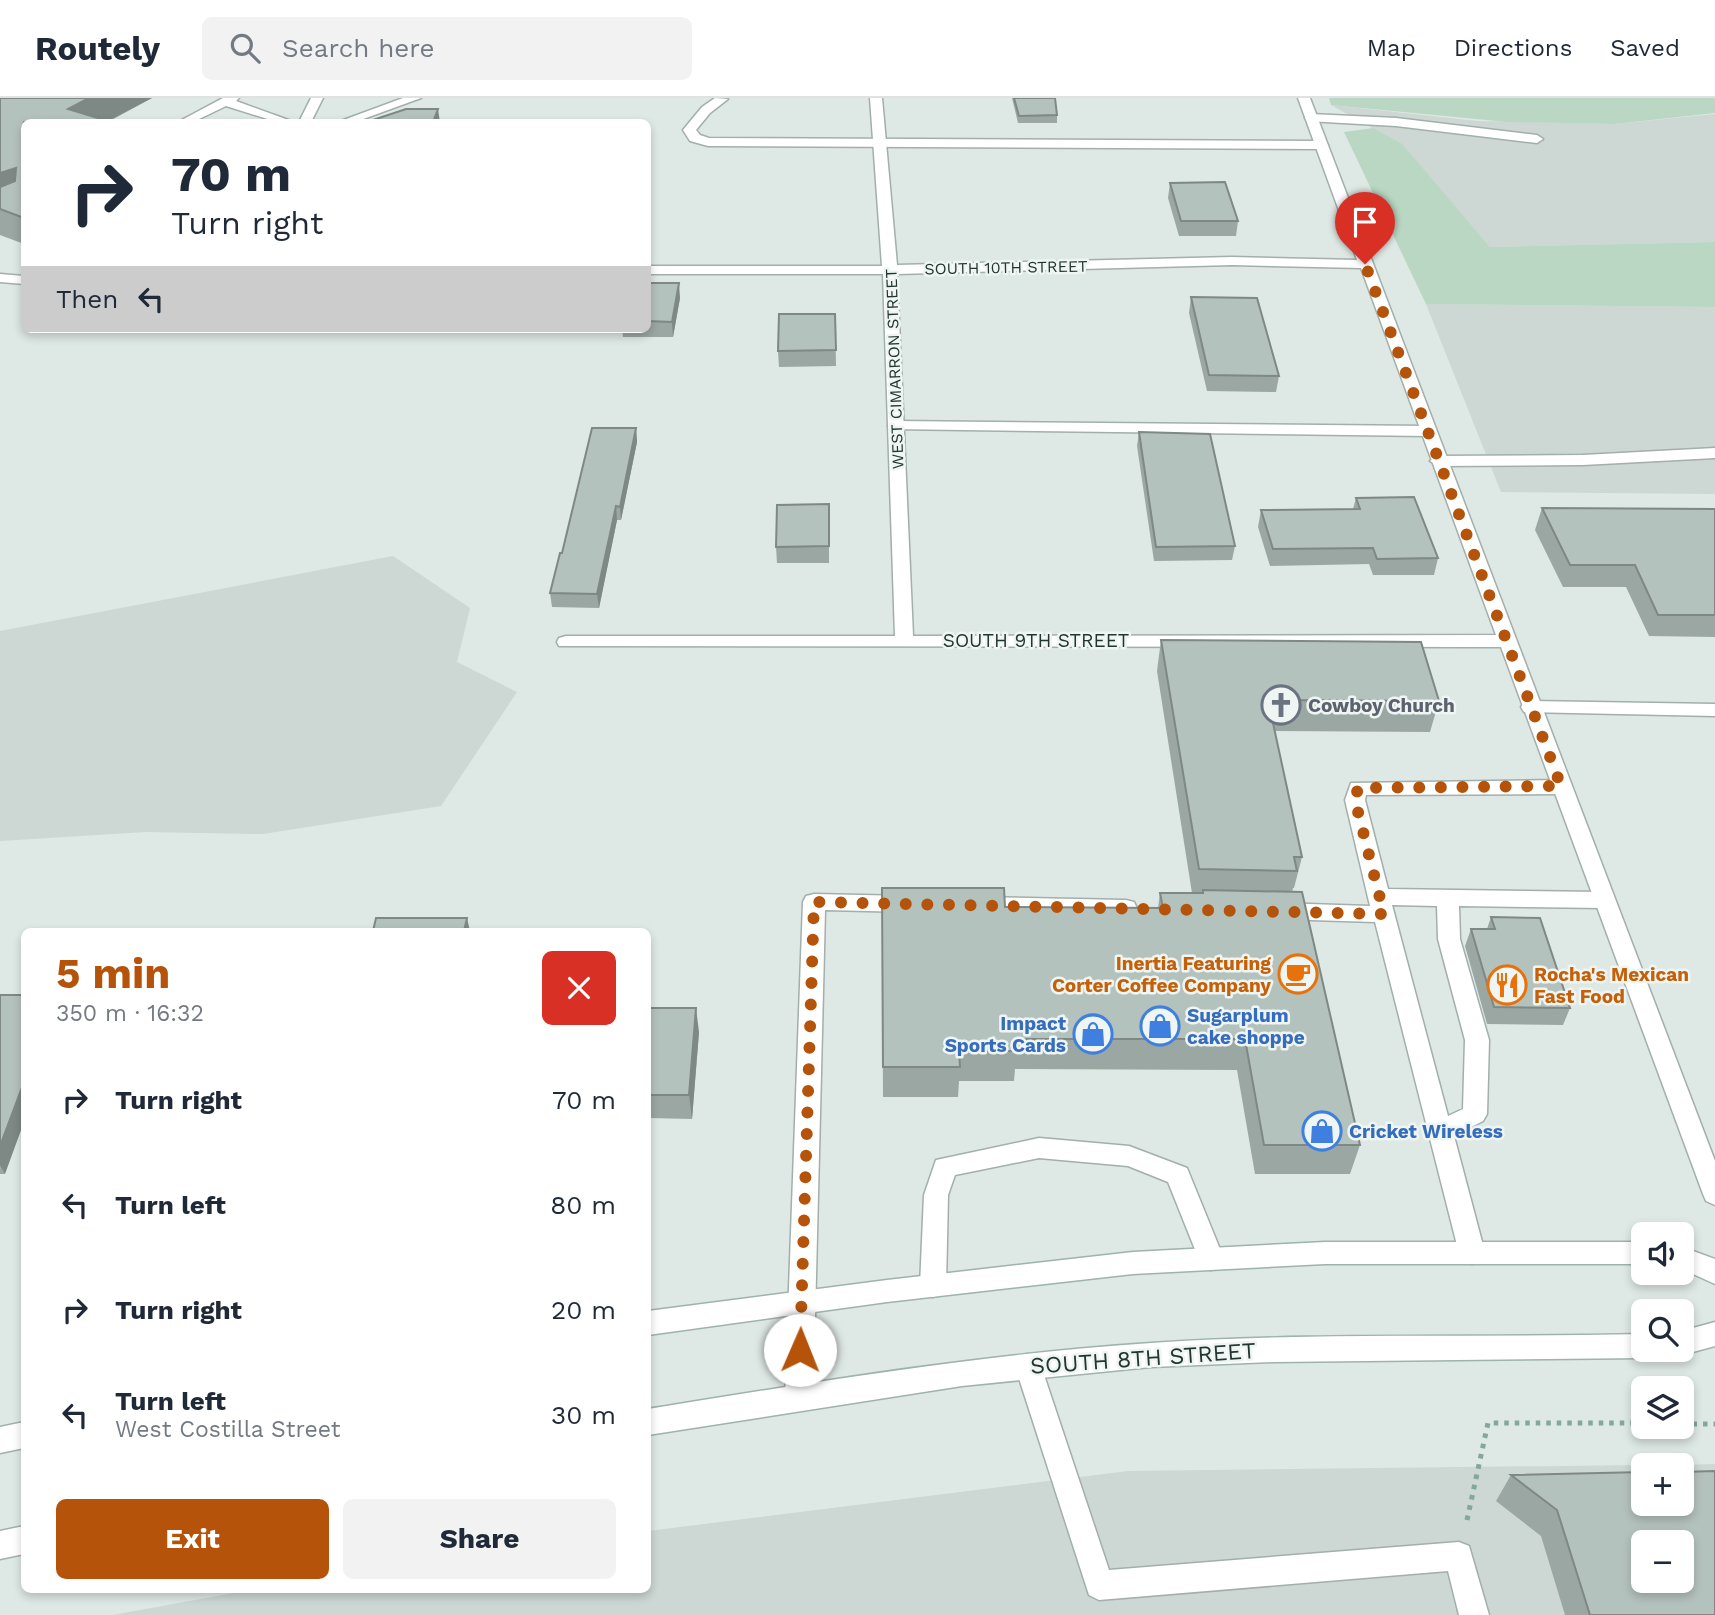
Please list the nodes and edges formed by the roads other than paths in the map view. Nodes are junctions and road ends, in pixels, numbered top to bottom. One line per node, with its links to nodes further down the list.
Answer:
1 (317, 98): 10 (street)
2 (415, 98): 11 (street)
3 (876, 98): 13 (street, WEST CIMARRON STREET)
4 (1304, 98): 7 (street)
5 (722, 99): 13 (street)
6 (229, 100): 8 (street); 9 (street)
7 (1311, 118): 12 (street); 14 (street)
8 (190, 119)
9 (281, 119)
10 (306, 119)
11 (353, 119)
12 (1537, 139)
13 (878, 141): 14 (street); 17 (street, WEST CIMARRON STREET)
14 (1321, 145): 15 (street)
15 (1365, 264): 17 (street, SOUTH 10TH STREET); 21 (street)
16 (651, 270): 17 (street, SOUTH 10TH STREET)
17 (890, 270): 20 (street, WEST CIMARRON STREET)
18 (0, 278): 19 (street)
19 (21, 281)
20 (896, 426): 21 (street); 24 (street, WEST CIMARRON STREET)
21 (1427, 431): 23 (street)
22 (1715, 453): 23 (street)
23 (1438, 461): 25 (street)
24 (904, 640): 25 (street, SOUTH 9TH STREET); 26 (street, SOUTH 9TH STREET)
25 (1506, 641): 27 (street)
26 (566, 642)
27 (1531, 707): 28 (street); 29 (street)
28 (1715, 710)
29 (1561, 786): 31 (street); 34 (street)
30 (1448, 897): 31 (street); 34 (street); 37 (street)
31 (1604, 900): 38 (street)
32 (925, 904): 45 (street)
33 (953, 905): 35 (street)
34 (1382, 905): 36 (street); 37 (street)
35 (1148, 909)
36 (1259, 911)
37 (1441, 1131): 39 (street)
38 (1715, 1194)
39 (1472, 1252): 40 (street); 41 (street)
40 (1631, 1253)
41 (1211, 1258): 44 (street); 44 (street)
42 (1694, 1262): 43 (street)
43 (1715, 1273)
44 (933, 1286): 45 (street)
45 (800, 1303): 46 (street); 51 (street)
46 (651, 1324)
47 (1715, 1334): 48 (street)
48 (1694, 1340)
49 (1631, 1346): 50 (street, SOUTH 8TH STREET)
50 (1028, 1366): 51 (street, SOUTH 8TH STREET); 57 (street)
51 (799, 1398): 52 (street, SOUTH 8TH STREET)
52 (651, 1422)
53 (21, 1436): 54 (street)
54 (0, 1440)
55 (21, 1541): 56 (street)
56 (0, 1545)
57 (1474, 1615)

